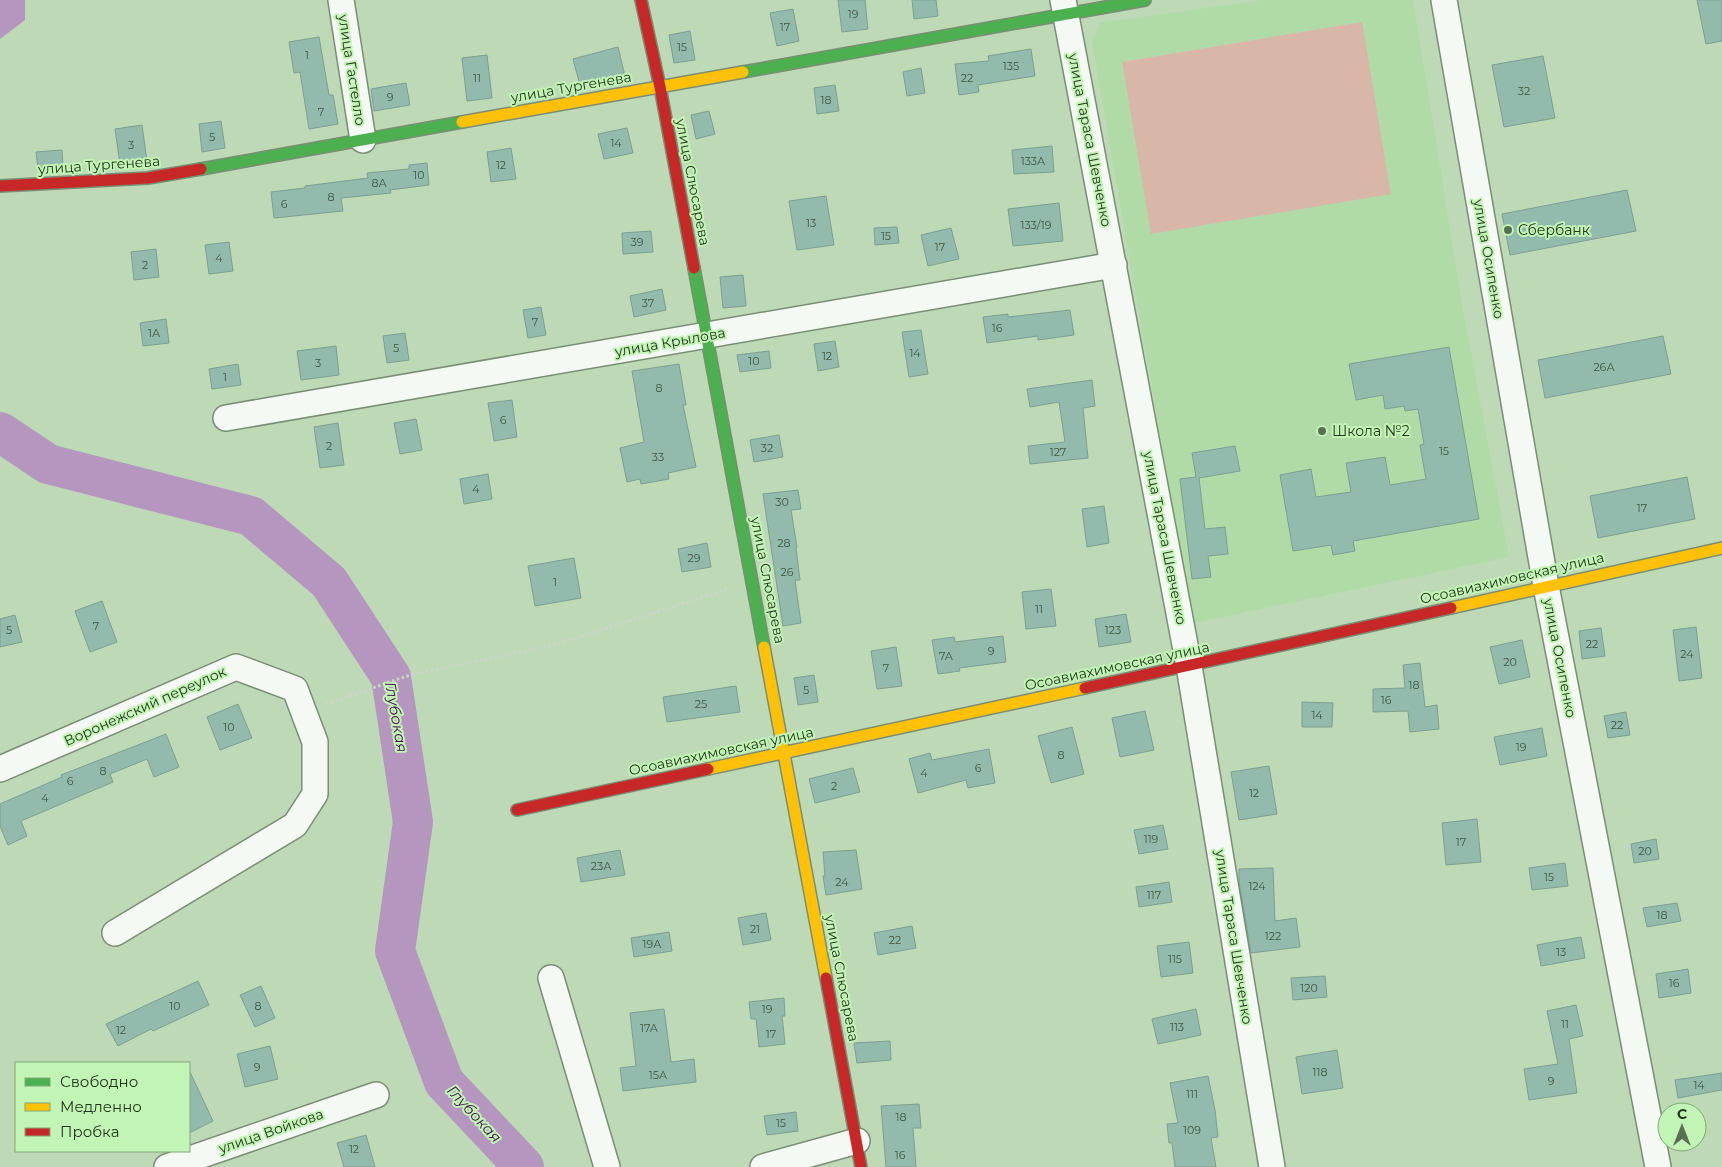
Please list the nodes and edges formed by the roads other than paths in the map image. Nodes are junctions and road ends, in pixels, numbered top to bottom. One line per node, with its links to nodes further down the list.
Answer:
1 (341, 0): 7 (street, улица Гастелло)
2 (641, 0): 6 (street, улица Слюсарева)
3 (1145, 0): 5 (street, улица Тургенева)
4 (1444, 0): 13 (street, улица Осипенко)
5 (1065, 7): 6 (street, улица Тургенева); 9 (street, улица Тараса Шевченко)
6 (660, 87): 7 (street, улица Тургенева); 10 (street, улица Слюсарева)
7 (363, 140): 8 (street, улица Тургенева)
8 (0, 186)
9 (1114, 265): 10 (street, улица Крылова); 14 (street, улица Тараса Шевченко)
10 (707, 336): 11 (street, улица Крылова); 15 (street, улица Слюсарева)
11 (226, 418)
12 (1722, 548): 13 (street, Осоавиахимовская улица)
13 (1546, 586): 14 (street, Осоавиахимовская улица); 27 (street, улица Осипенко)
14 (1189, 666): 15 (street, Осоавиахимовская улица); 26 (street, улица Тараса Шевченко)
15 (785, 753): 17 (street, Осоавиахимовская улица); 21 (street, улица Слюсарева)
16 (0, 770): 18 (street, Воронежский переулок)
17 (518, 810)
18 (115, 933)
19 (551, 978): 23 (street)
20 (376, 1095): 22 (street, улица Войкова)
21 (857, 1141): 24 (street); 25 (street, улица Слюсарева)
22 (167, 1167)
23 (607, 1167)
24 (763, 1167)
25 (861, 1167)
26 (1272, 1167)
27 (1658, 1167)

